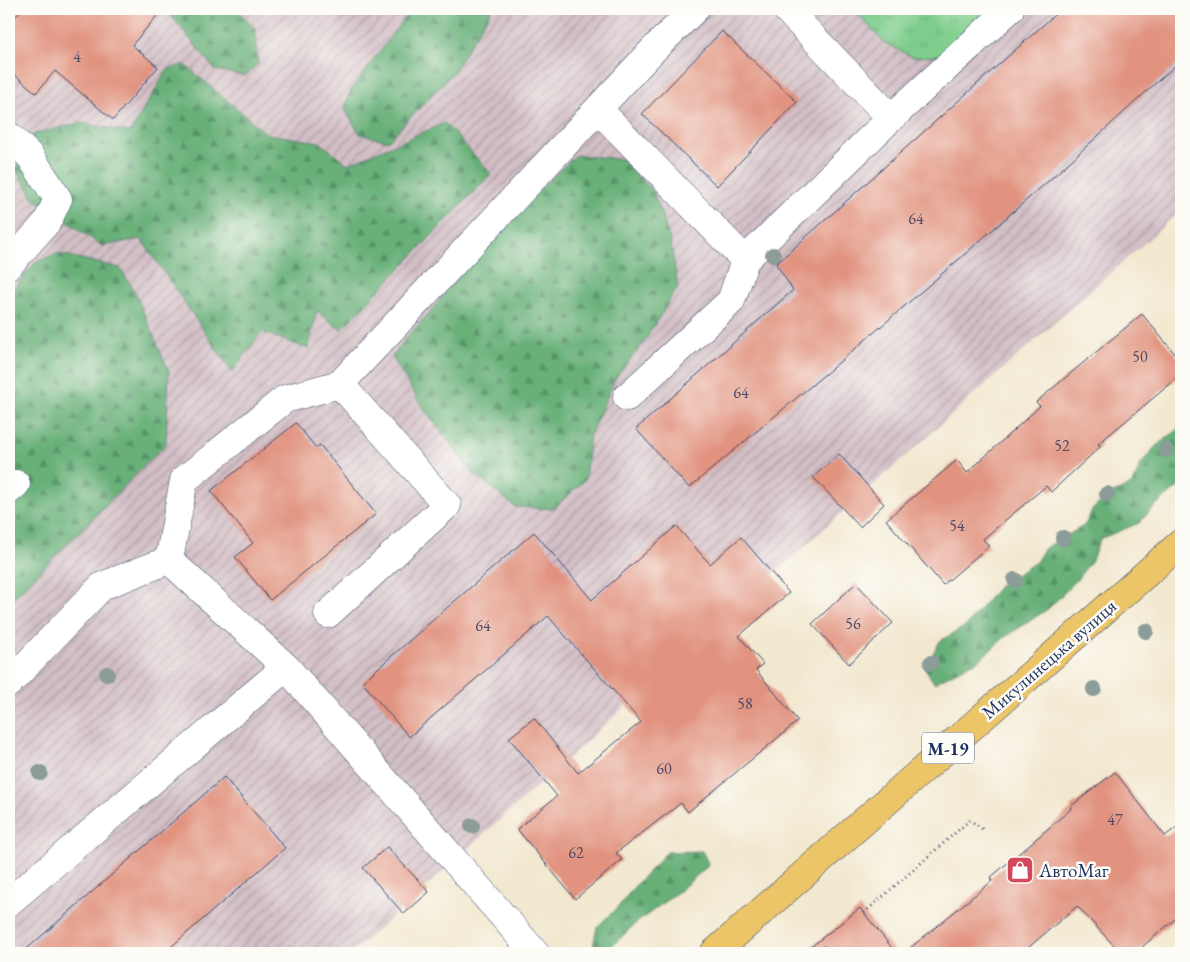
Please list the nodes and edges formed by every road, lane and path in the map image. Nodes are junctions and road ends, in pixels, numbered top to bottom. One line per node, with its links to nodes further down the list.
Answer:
1 (695, 9): 4 (lane)
2 (786, 9): 5 (lane)
3 (1010, 9): 5 (lane)
4 (598, 109): 7 (lane); 9 (lane)
5 (890, 118): 7 (lane)
6 (9, 136): 8 (lane)
7 (745, 260): 10 (lane)
8 (9, 265)
9 (340, 384): 12 (lane); 13 (lane)
10 (627, 397)
11 (1181, 543): 21 (highway, Микулинецька вулиця / М-19)
12 (169, 560): 14 (lane); 15 (lane)
13 (328, 614)
14 (286, 667): 17 (lane); 20 (lane)
15 (9, 683)
16 (986, 831): 18 (path)
17 (9, 902)
18 (864, 913)
19 (826, 945): 22 (path)
20 (535, 953)
21 (714, 953)
22 (816, 953)

